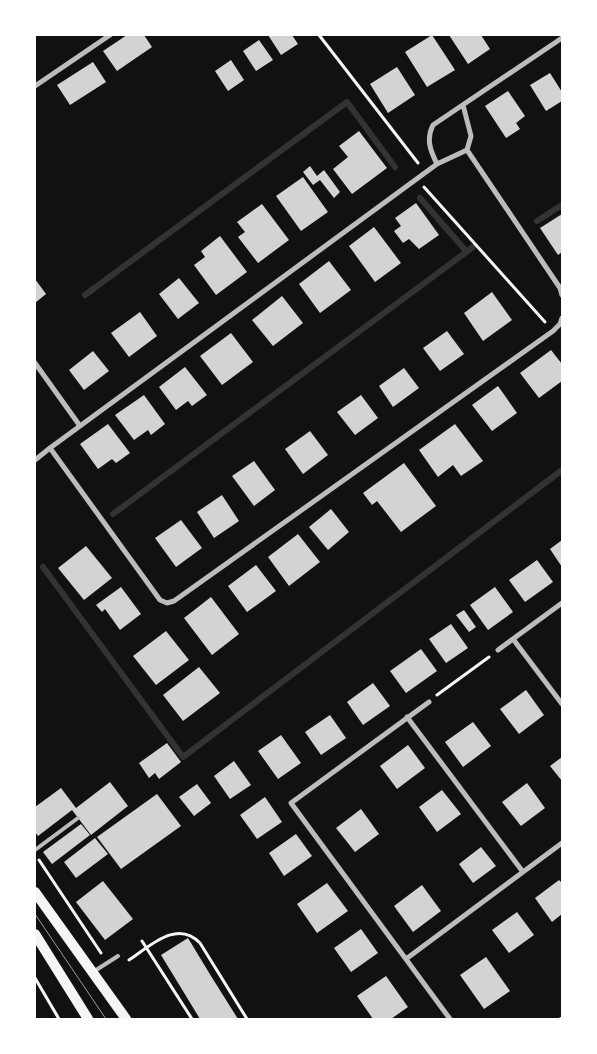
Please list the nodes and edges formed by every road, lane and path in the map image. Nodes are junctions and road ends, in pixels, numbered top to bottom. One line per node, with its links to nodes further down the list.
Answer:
1 (110, 35): 4 (street)
2 (319, 35): 8 (path)
3 (562, 38): 5 (street)
4 (35, 86)
5 (463, 105): 6 (street); 7 (street)
6 (467, 150): 7 (street); 10 (street)
7 (437, 164): 8 (street)
8 (426, 172): 9 (street)
9 (417, 179): 12 (path); 14 (street)
10 (562, 295)
11 (562, 318): 12 (street)
12 (553, 331): 15 (street)
13 (35, 363): 14 (street)
14 (80, 426): 15 (street)
15 (50, 448): 16 (street)
16 (35, 460)
17 (562, 603): 18 (street)
18 (513, 639): 19 (street); 21 (street)
19 (498, 650): 20 (path)
20 (429, 702): 22 (street)
21 (562, 704)
22 (407, 717): 26 (street); 32 (street)
23 (78, 818): 25 (lane)
24 (562, 843): 26 (street)
25 (35, 851): 34 (path)
26 (523, 872): 32 (street)
27 (35, 892): 35 (main road)
28 (35, 934): 38 (main road)
29 (142, 941): 30 (path)
30 (147, 948): 33 (path); 40 (path); 41 (path)
31 (118, 956): 34 (lane)
32 (406, 960): 42 (street)
33 (126, 962)
34 (107, 963): 35 (lane)
35 (92, 973): 39 (main road)
36 (35, 978): 37 (path)
37 (59, 1019)
38 (88, 1019)
39 (126, 1019)
40 (192, 1019)
41 (247, 1019)
42 (450, 1019)

